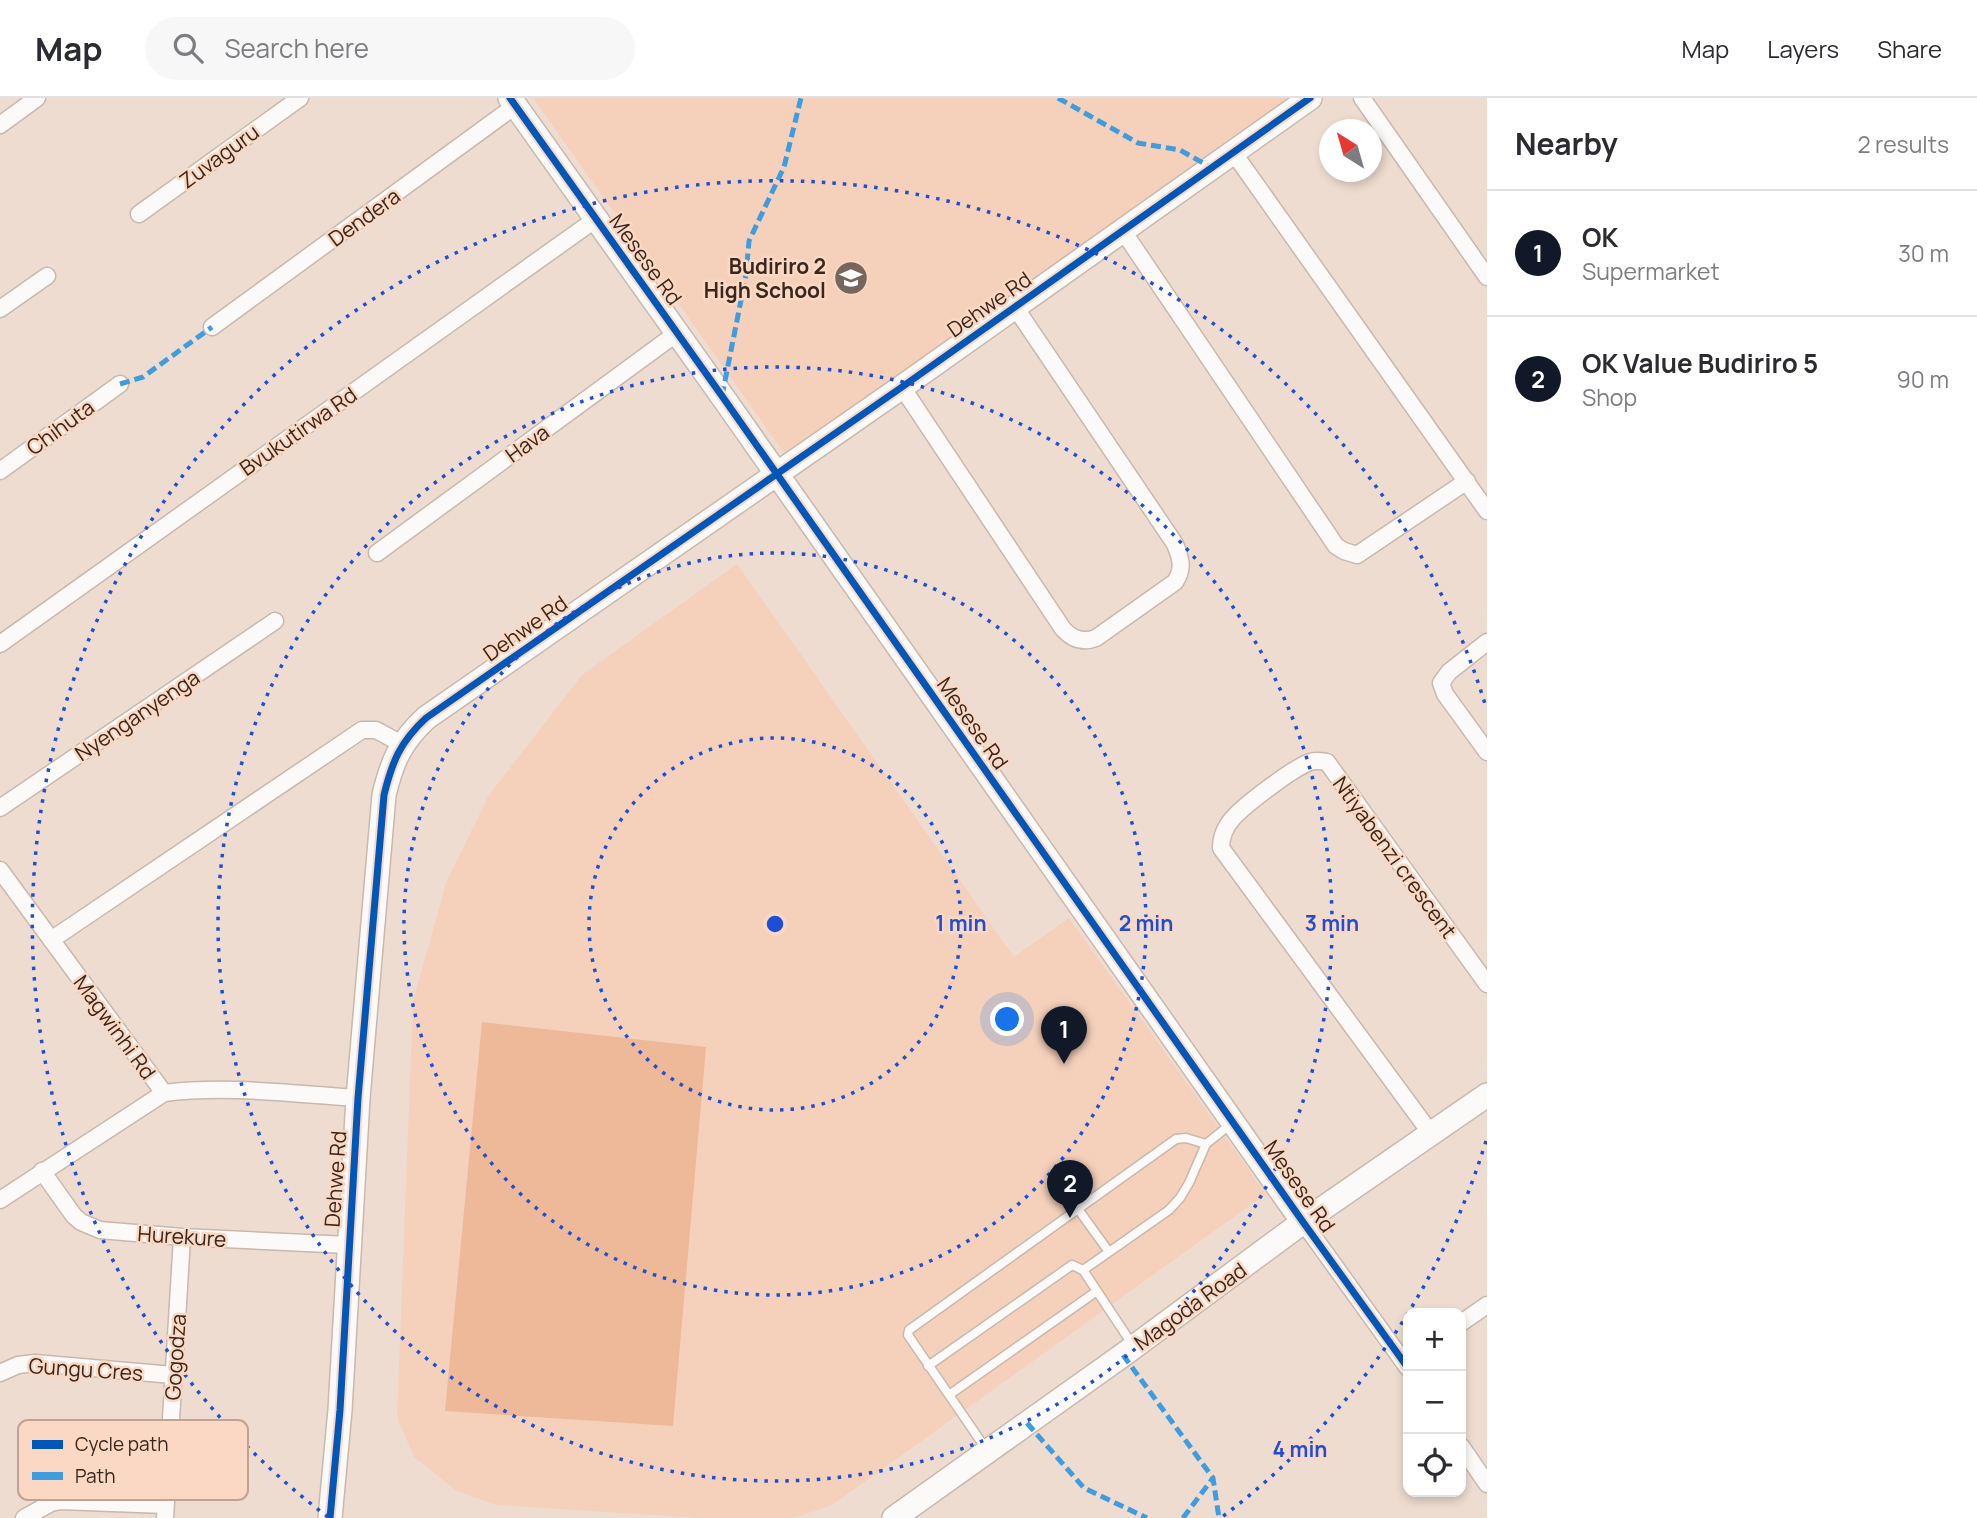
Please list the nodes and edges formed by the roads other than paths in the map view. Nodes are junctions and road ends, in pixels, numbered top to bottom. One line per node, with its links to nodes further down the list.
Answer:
1 (37, 98): 6 (street)
2 (300, 98): 8 (street, Zuvaguru)
3 (1310, 98): 7 (street, Dehwe Rd)
4 (1362, 98): 12 (street)
5 (512, 102): 9 (street, Mesese Rd); 15 (street, Dendera)
6 (0, 125)
7 (1233, 152): 10 (street, Dehwe Rd); 21 (street)
8 (139, 214)
9 (596, 219): 16 (street, Mesese Rd); 26 (street, Bvukutirwa Rd)
10 (1123, 231): 13 (street, Dehwe Rd); 21 (street)
11 (47, 276): 14 (street)
12 (1487, 277)
13 (1015, 307): 18 (street, Dehwe Rd); 18 (street)
14 (0, 309)
15 (212, 327)
16 (677, 333): 20 (street, Mesese Rd); 23 (street, Hava)
17 (120, 384): 19 (street, Chihuta)
18 (902, 387): 20 (street, Dehwe Rd)
19 (0, 471)
20 (776, 474): 27 (street, Dehwe Rd); 36 (street, Mesese Rd)
21 (1467, 481): 22 (street)
22 (1487, 511)
23 (377, 553)
24 (275, 621): 29 (street, Nyenganyenga)
25 (1487, 642): 28 (street)
26 (0, 644)
27 (402, 744): 31 (street); 35 (street, Dehwe Rd)
28 (1487, 752)
29 (0, 808)
30 (0, 870): 31 (street, Magwinhi Rd)
31 (51, 940): 33 (street, Magwinhi Rd)
32 (1487, 984): 37 (street, Ntiyabenzi crescent)
33 (163, 1093): 35 (street, Magwinhi Rd); 39 (street)
34 (1487, 1095): 37 (street, Magoda Road)
35 (358, 1098): 44 (street, Dehwe Rd)
36 (1233, 1122): 38 (lane); 42 (street, Mesese Rd)
37 (1432, 1135): 42 (street, Magoda Road)
38 (1206, 1144): 41 (lane); 45 (lane)
39 (42, 1171): 40 (street); 43 (street, Hurekure)
40 (0, 1200)
41 (1078, 1209): 45 (lane); 52 (lane)
42 (1303, 1222): 50 (street, Magoda Road); 51 (street, Mesese Rd)
43 (182, 1237): 44 (street, Hurekure); 54 (street, Gogodza)
44 (348, 1245): 62 (street, Dehwe Rd)
45 (1109, 1252): 46 (lane)
46 (1083, 1270): 47 (lane); 52 (lane)
47 (1097, 1291): 50 (lane); 55 (lane)
48 (1487, 1305): 49 (street)
49 (1466, 1320)
50 (1135, 1347): 57 (street, Magoda Road)
51 (1403, 1358)
52 (928, 1366): 55 (lane)
53 (0, 1373): 54 (street, Gungu Cres)
54 (173, 1375): 56 (street, Gogodza)
55 (949, 1395): 57 (lane)
56 (170, 1420)
57 (988, 1451): 63 (street, Magoda Road)
58 (1466, 1453): 59 (street)
59 (1487, 1484)
60 (165, 1511): 61 (street)
61 (24, 1518)
62 (330, 1518)
63 (894, 1518)

